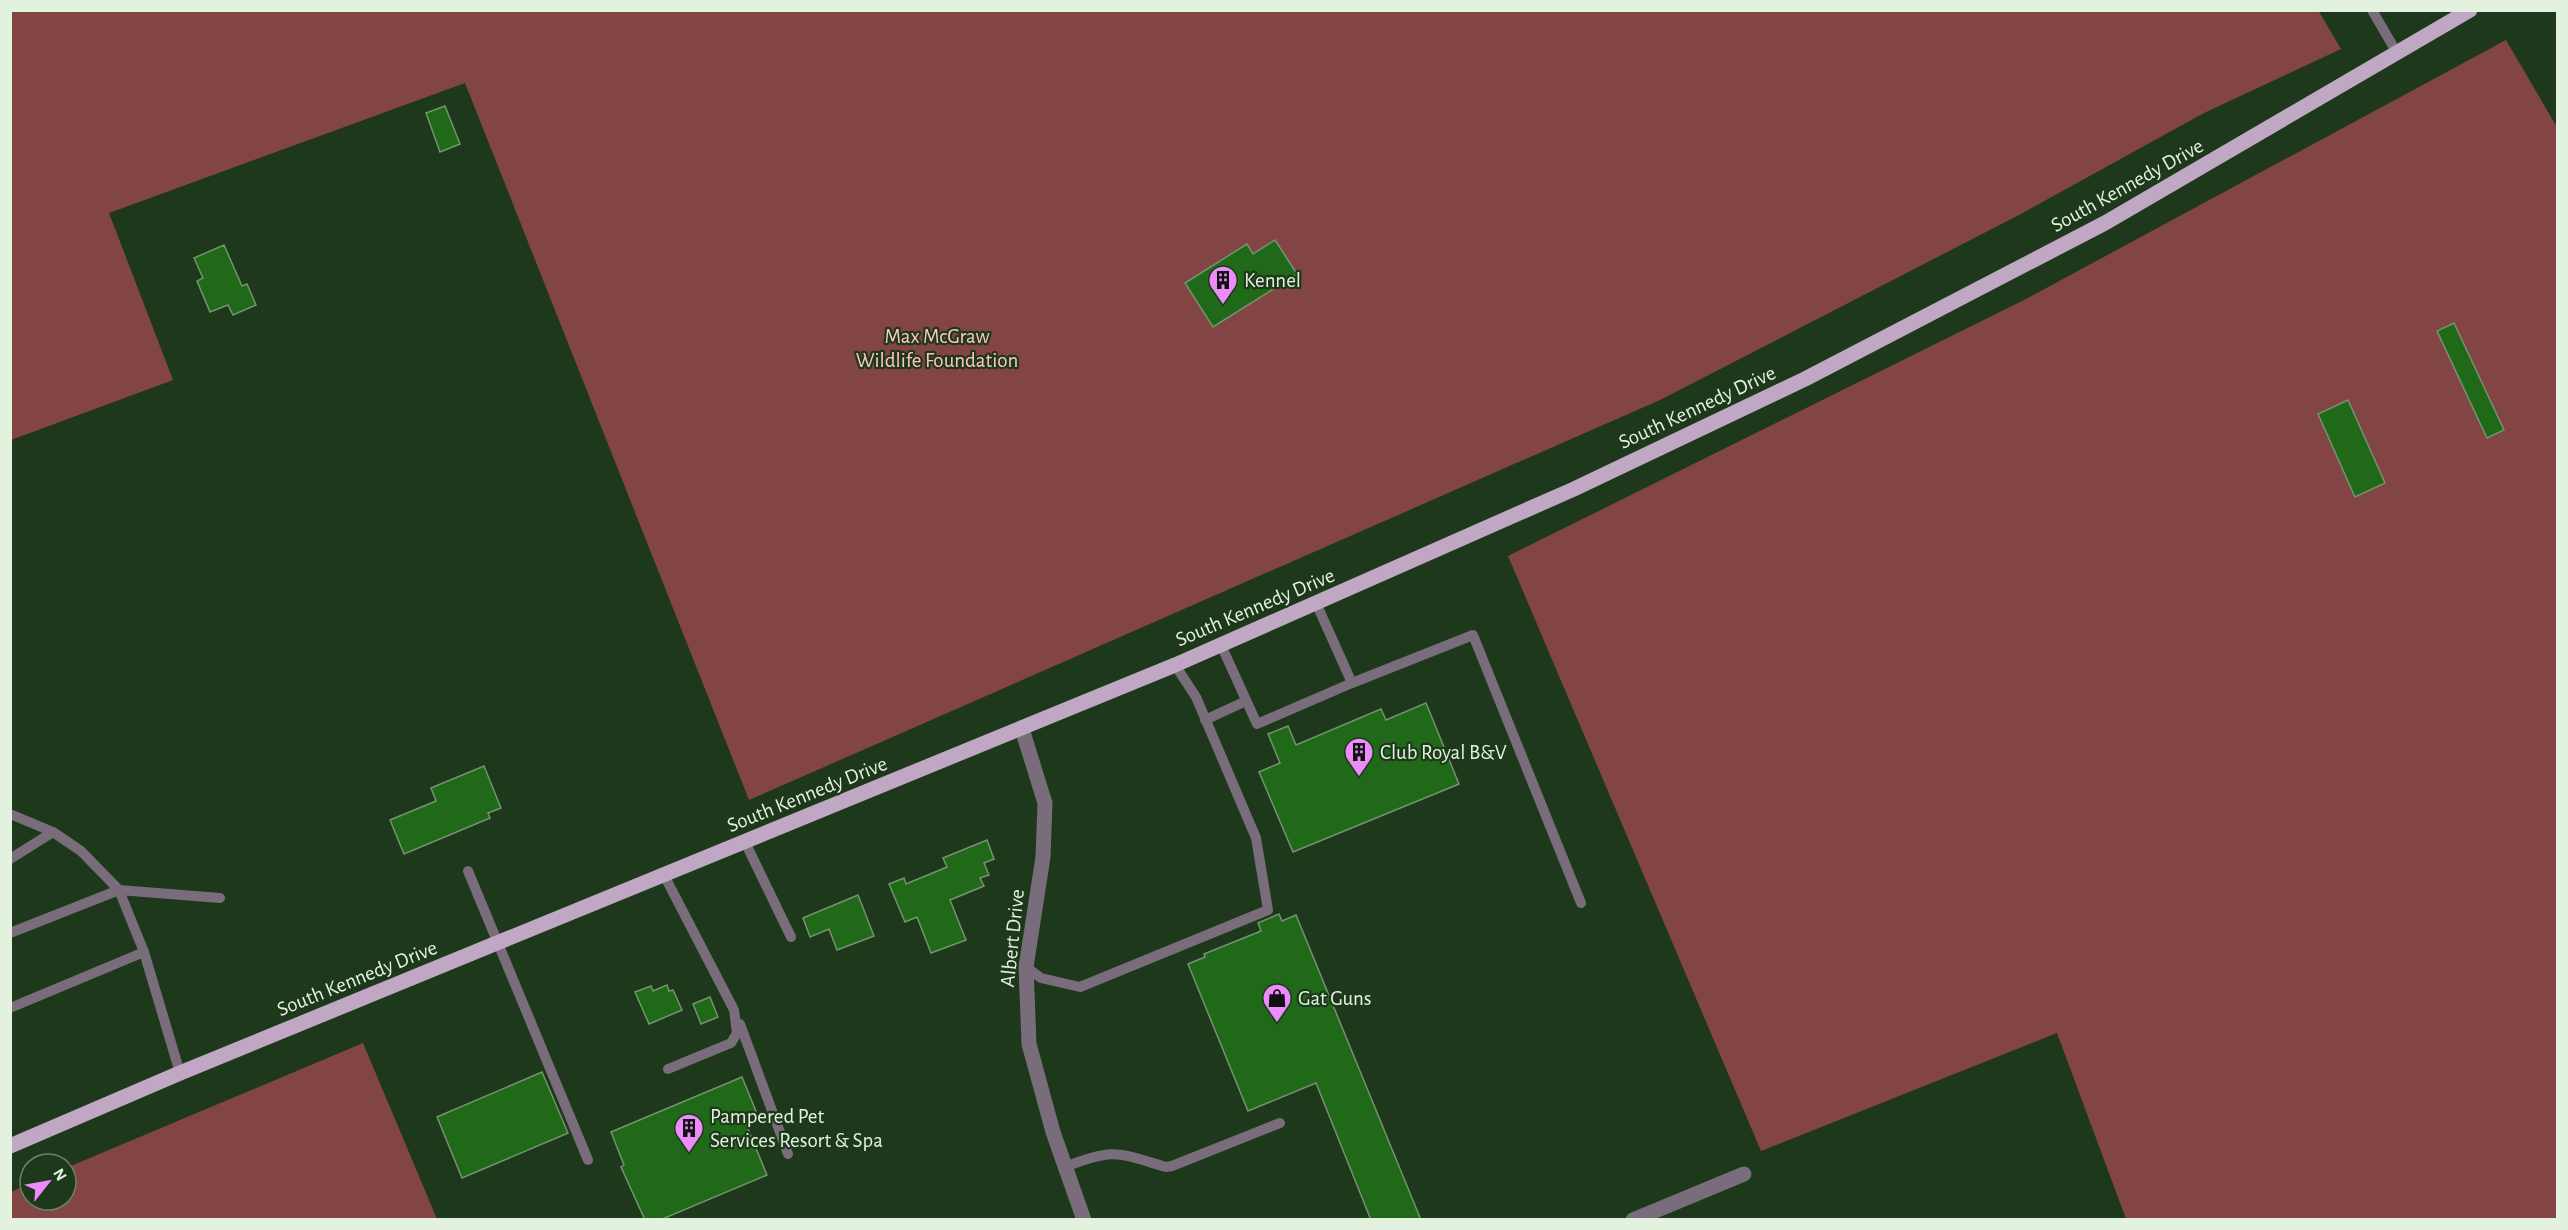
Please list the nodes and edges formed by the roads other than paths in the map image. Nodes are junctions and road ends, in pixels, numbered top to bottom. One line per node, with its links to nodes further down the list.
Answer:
1 (2372, 10): 3 (lane)
2 (2470, 10): 3 (main road, South Kennedy Drive)
3 (2397, 53): 4 (main road, South Kennedy Drive)
4 (1316, 603): 5 (main road, South Kennedy Drive); 7 (lane)
5 (1221, 645): 6 (main road, South Kennedy Drive); 8 (lane)
6 (1175, 665): 9 (lane); 10 (main road, South Kennedy Drive)
7 (1352, 683): 8 (lane); 19 (lane)
8 (1246, 701): 9 (lane)
9 (1205, 720): 24 (lane)
10 (1022, 729): 13 (main road, South Kennedy Drive); 24 (street, Albert Drive)
11 (10, 814): 12 (lane)
12 (53, 832): 14 (lane); 17 (lane)
13 (745, 842): 16 (main road, South Kennedy Drive); 21 (lane)
14 (10, 859)
15 (468, 871): 22 (lane)
16 (664, 875): 22 (main road, South Kennedy Drive); 26 (lane)
17 (119, 890): 18 (lane); 20 (lane); 23 (lane)
18 (220, 898)
19 (1581, 903)
20 (10, 933)
21 (791, 937)
22 (497, 944): 28 (main road, South Kennedy Drive); 32 (lane)
23 (144, 952): 25 (lane); 28 (lane)
24 (1026, 967): 33 (street, Albert Drive)
25 (10, 1008)
26 (734, 1010): 27 (lane); 31 (lane)
27 (668, 1070)
28 (180, 1073): 30 (main road, South Kennedy Drive)
29 (1280, 1123): 33 (lane)
30 (10, 1146)
31 (788, 1154)
32 (588, 1160)
33 (1065, 1167): 35 (street, Albert Drive)
34 (1744, 1174): 36 (street)
35 (1084, 1220)
36 (1633, 1220)

